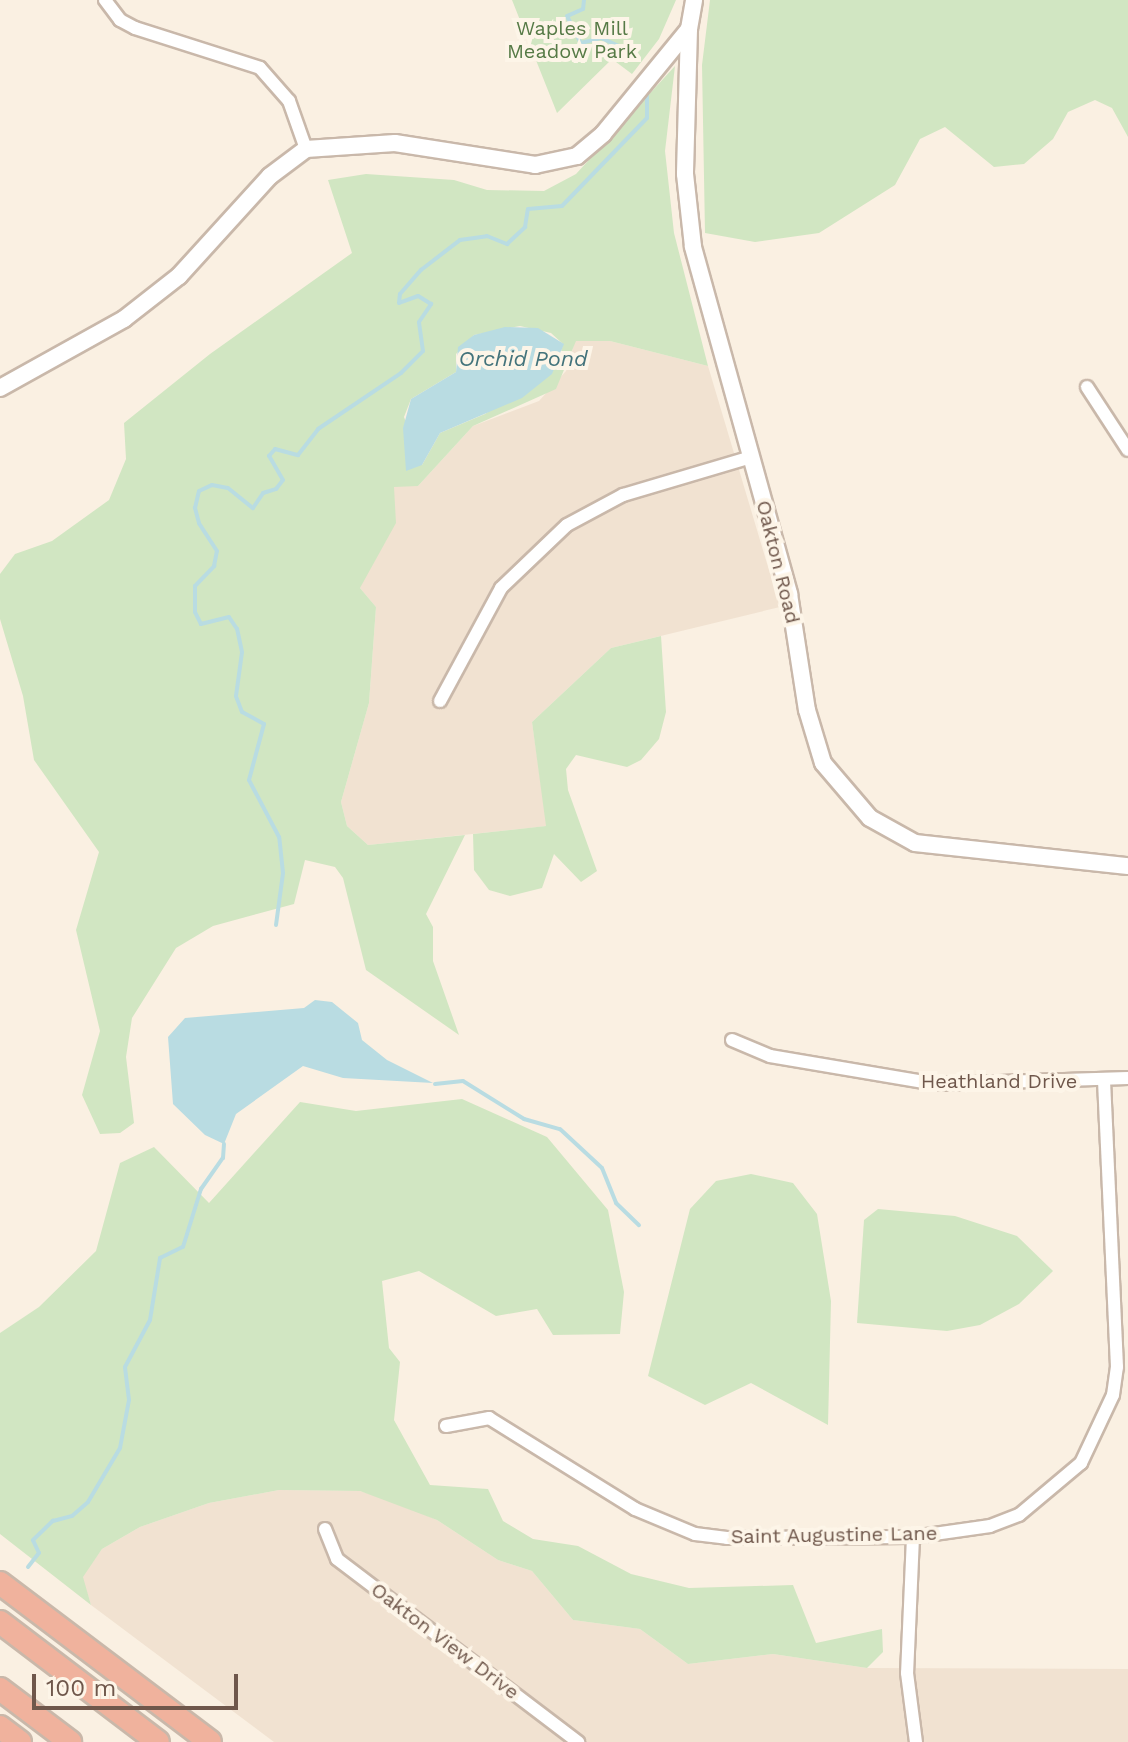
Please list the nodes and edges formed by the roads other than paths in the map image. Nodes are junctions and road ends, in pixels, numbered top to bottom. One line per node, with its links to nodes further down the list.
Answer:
1 (105, 0): 4 (street)
2 (694, 0): 3 (street, Oakton Road)
3 (689, 29): 4 (street); 8 (street, Oakton Road)
4 (306, 149): 6 (street)
5 (1087, 387): 7 (street)
6 (0, 388)
7 (1128, 450)
8 (751, 457): 9 (street); 10 (street, Oakton Road)
9 (440, 701)
10 (1128, 866)
11 (732, 1040): 13 (street, Heathland Drive)
12 (1128, 1078): 13 (street, Heathland Drive)
13 (1104, 1080): 16 (street, Saint Augustine Lane)
14 (446, 1426): 16 (street, Saint Augustine Lane)
15 (325, 1529): 25 (street, Oakton View Drive)
16 (913, 1537): 26 (street)
17 (0, 1583): 24 (highway)
18 (0, 1622): 23 (highway)
19 (0, 1689): 22 (highway)
20 (0, 1727): 21 (highway)
21 (20, 1742)
22 (70, 1742)
23 (158, 1742)
24 (210, 1742)
25 (578, 1742)
26 (916, 1742)

